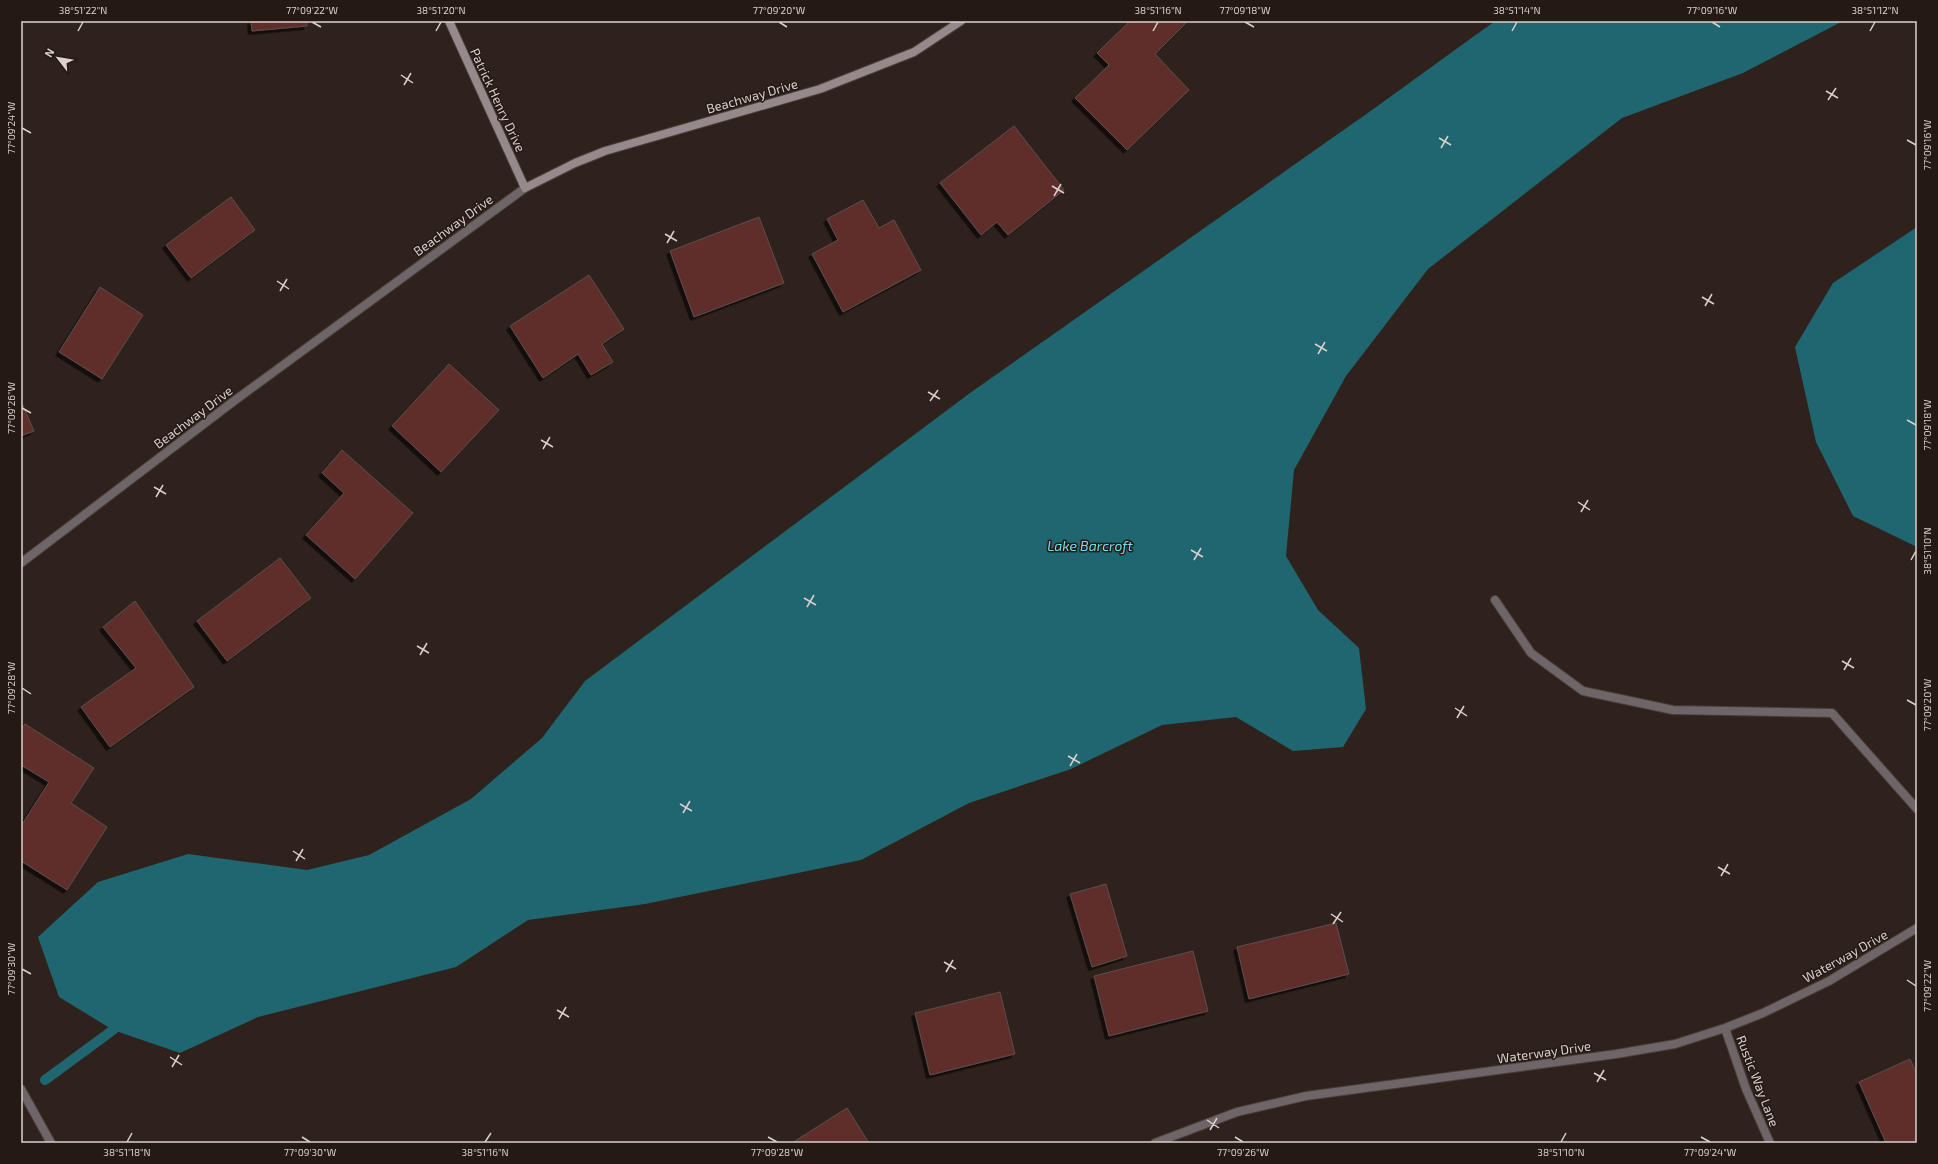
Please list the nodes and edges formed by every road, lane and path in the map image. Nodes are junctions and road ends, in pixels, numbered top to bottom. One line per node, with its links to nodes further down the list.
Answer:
1 (449, 21): 3 (street, Patrick Henry Drive)
2 (961, 21): 3 (street, Beachway Drive)
3 (525, 188): 4 (street, Beachway Drive)
4 (21, 563)
5 (1495, 600): 6 (street)
6 (1917, 809)
7 (1917, 928): 8 (street, Waterway Drive)
8 (1725, 1028): 11 (street, Waterway Drive); 12 (street, Rustic Way Lane)
9 (21, 1089): 10 (street)
10 (51, 1143)
11 (1155, 1143)
12 (1770, 1143)

